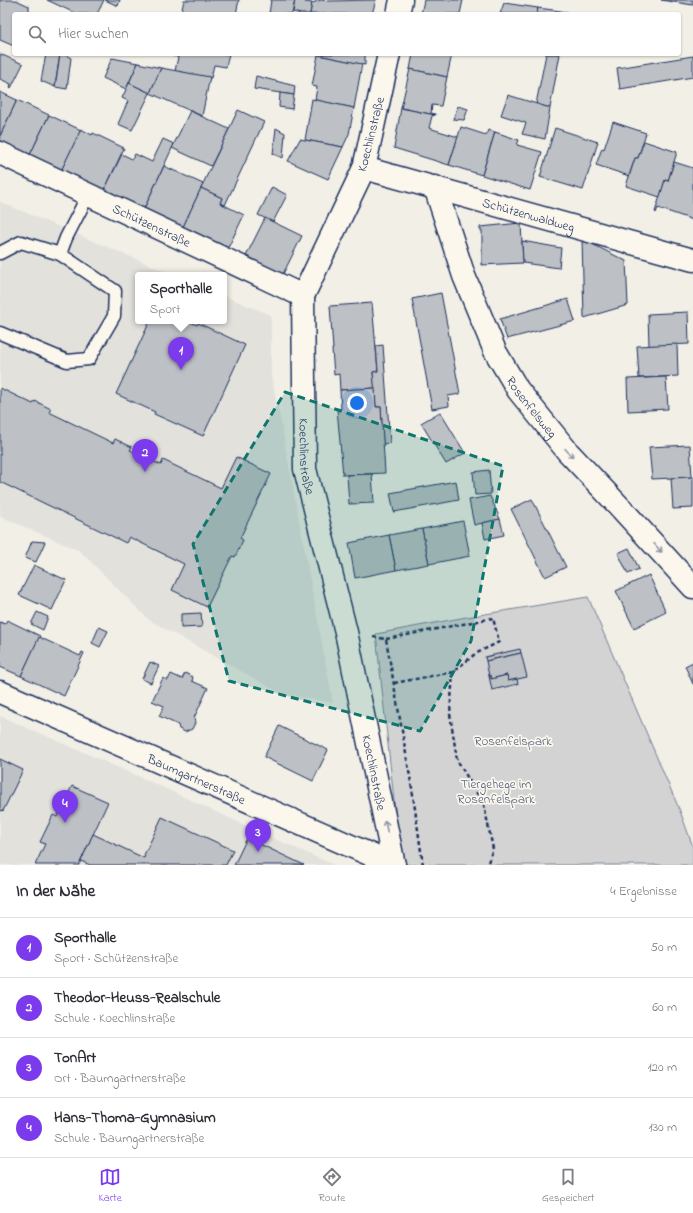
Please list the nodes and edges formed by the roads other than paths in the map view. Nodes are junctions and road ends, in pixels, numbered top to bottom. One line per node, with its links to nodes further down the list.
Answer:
1 (401, 0): 2 (street)
2 (398, 12)
3 (389, 56): 5 (street, Koechlinstraße)
4 (0, 153): 7 (street, Schützenstraße)
5 (364, 168): 6 (street, Schützenwaldweg); 11 (street, Koechlinstraße)
6 (436, 187): 10 (street, Schützenwaldweg); 13 (street, Rosenfelsweg, one-way to 13)
7 (88, 195): 9 (lane); 11 (street, Schützenstraße)
8 (0, 253): 9 (lane)
9 (60, 254): 12 (lane)
10 (693, 260)
11 (303, 296): 15 (street, Koechlinstraße, one-way to 11)
12 (0, 333)
13 (693, 587)
14 (0, 692): 15 (street, Baumgartnerstraße)
15 (394, 865)

